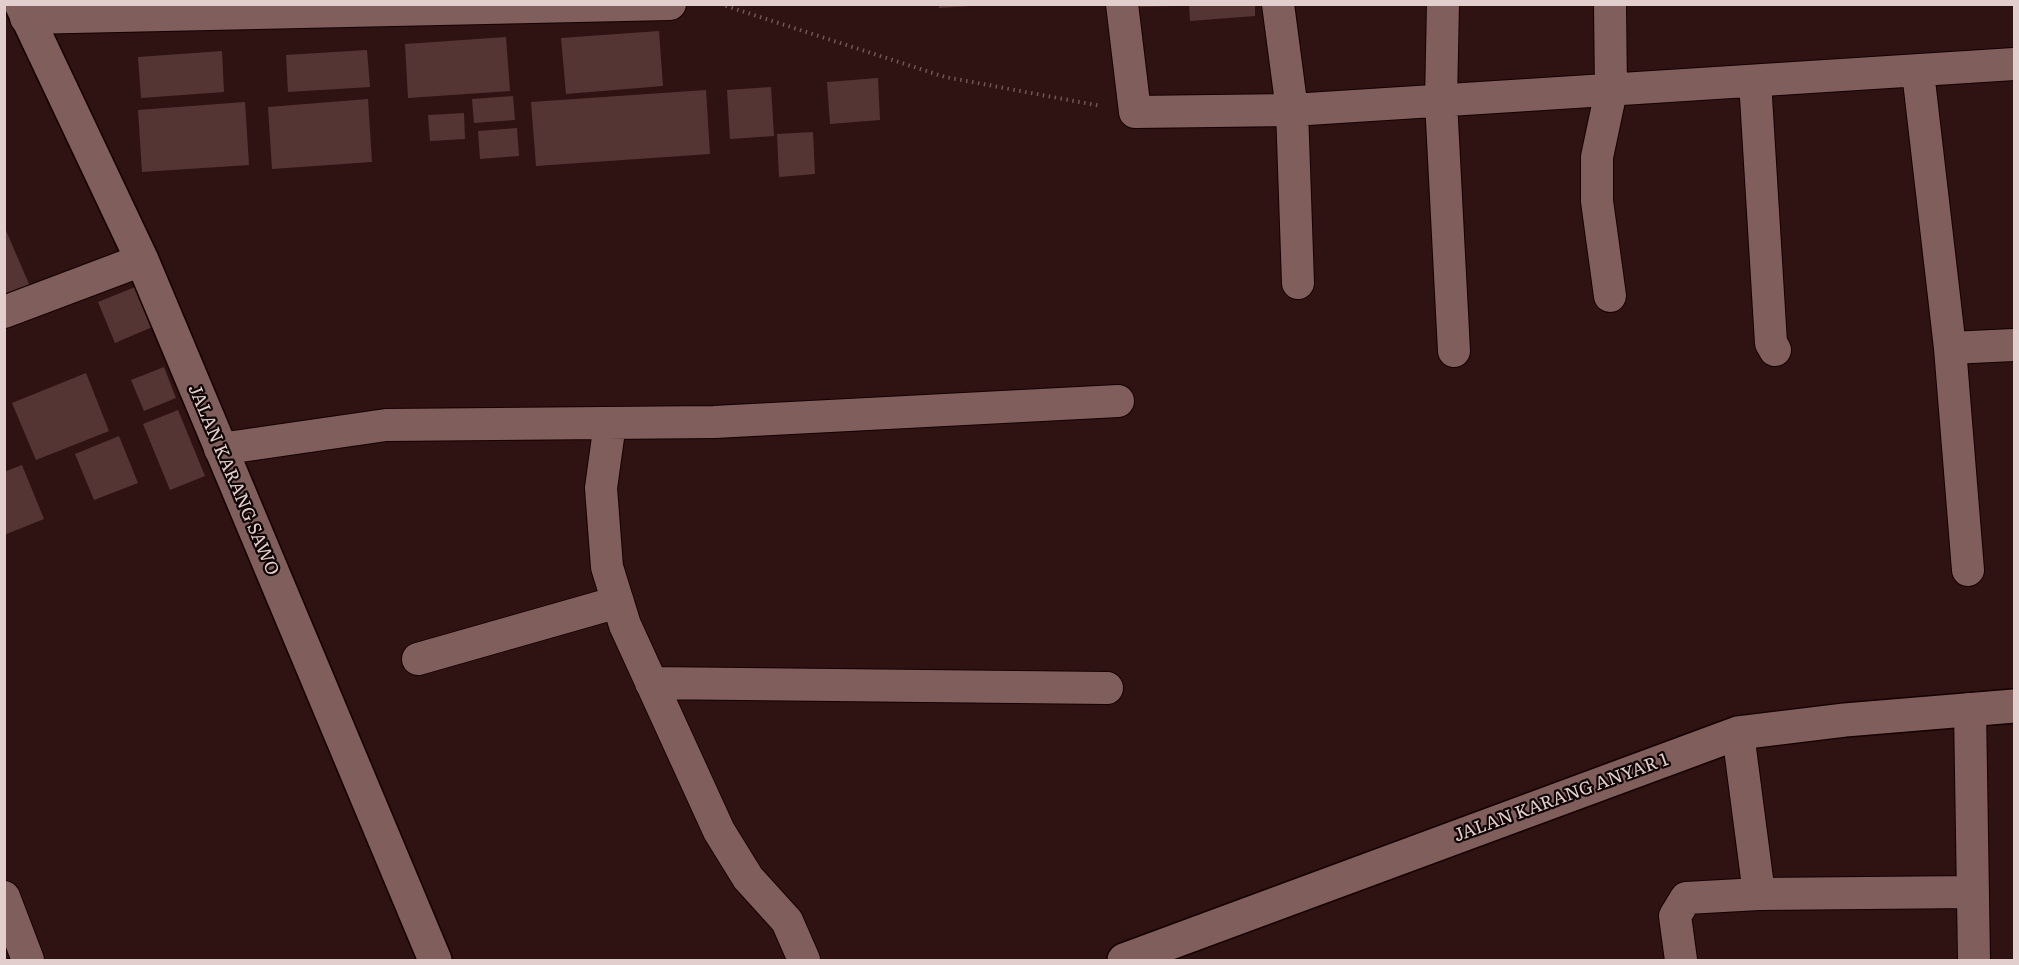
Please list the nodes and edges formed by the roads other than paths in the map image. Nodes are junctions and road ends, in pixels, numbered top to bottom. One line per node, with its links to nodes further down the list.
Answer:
1 (670, 4): 6 (street)
2 (1122, 4): 12 (street)
3 (1278, 4): 12 (street)
4 (1443, 4): 11 (street)
5 (1610, 4): 10 (street)
6 (24, 11): 13 (street, JALAN KARANG SAWO)
7 (2014, 64): 8 (street)
8 (1918, 72): 9 (street); 18 (street)
9 (1755, 81): 10 (street); 19 (street)
10 (1611, 91): 11 (street); 15 (street)
11 (1441, 101): 12 (street); 20 (street)
12 (1292, 110): 14 (street)
13 (142, 260): 16 (street); 23 (street, JALAN KARANG SAWO)
14 (1298, 283)
15 (1610, 296)
16 (4, 312)
17 (2014, 345): 18 (street)
18 (1950, 348): 24 (street)
19 (1775, 350)
20 (1454, 351)
21 (1118, 401): 22 (street)
22 (610, 423): 23 (street); 25 (street)
23 (220, 449): 36 (street, JALAN KARANG SAWO)
24 (1968, 570)
25 (618, 602): 26 (street); 27 (street)
26 (418, 659)
27 (651, 683): 28 (street); 37 (street)
28 (1107, 688)
29 (2014, 706): 30 (street, JALAN KARANG ANYAR 1)
30 (1970, 709): 31 (street, JALAN KARANG ANYAR 1); 32 (street)
31 (1738, 733): 33 (street); 38 (street, JALAN KARANG ANYAR 1)
32 (1972, 892): 33 (street); 40 (street)
33 (1759, 894): 39 (street)
34 (4, 897): 35 (street)
35 (28, 960)
36 (435, 960)
37 (804, 960)
38 (1124, 960)
39 (1682, 960)
40 (1974, 960)

